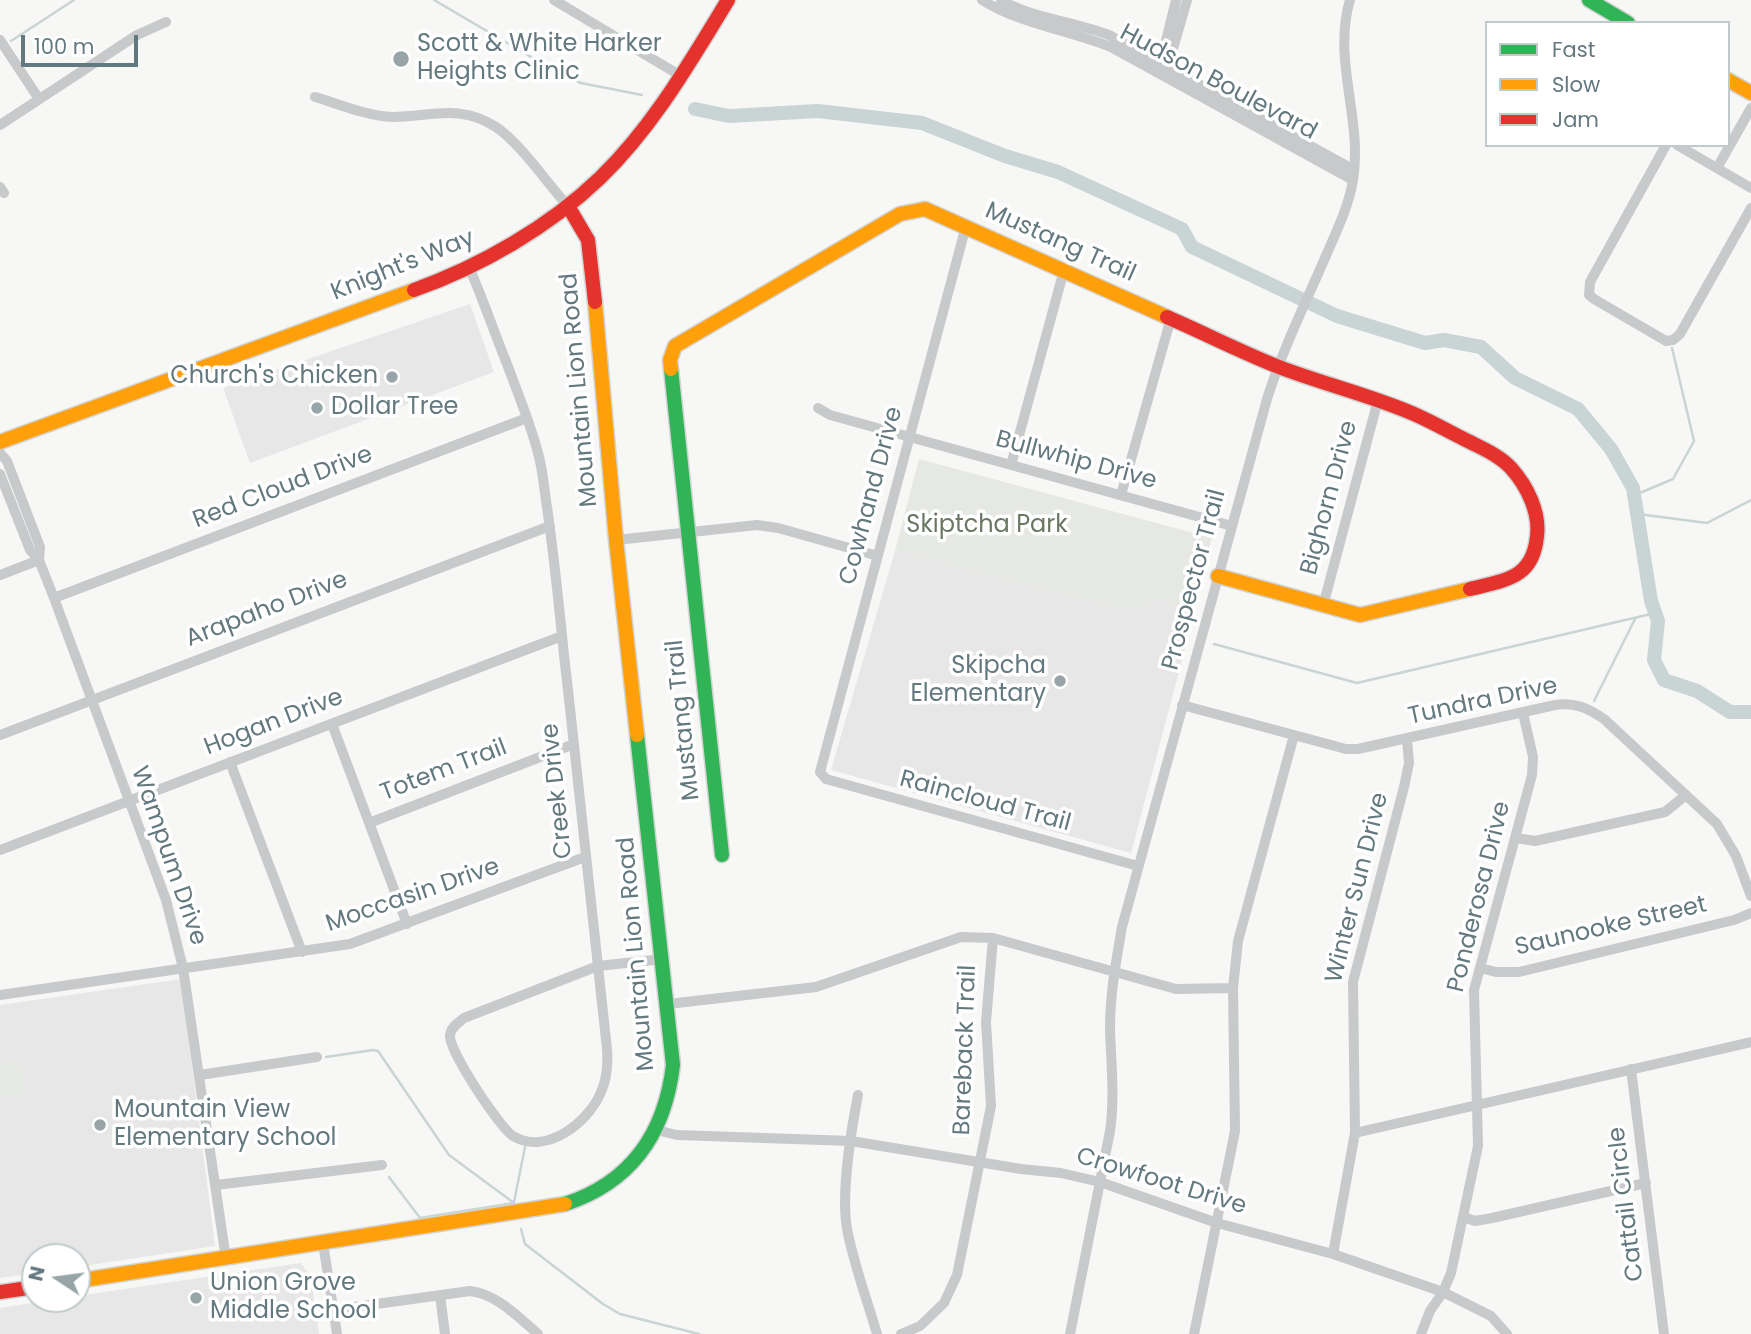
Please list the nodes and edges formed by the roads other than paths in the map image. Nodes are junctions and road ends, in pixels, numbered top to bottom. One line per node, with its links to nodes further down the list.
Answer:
1 (554, 0): 13 (street)
2 (728, 0): 13 (street, Knight's Way)
3 (982, 0): 12 (street, Hudson Boulevard)
4 (1001, 0): 12 (street, Hudson Boulevard)
5 (1176, 0): 12 (street)
6 (1186, 0): 12 (street)
7 (1350, 0): 25 (street, Prospector Trail)
8 (1589, 0): 9 (street)
9 (1625, 21)
10 (166, 22): 17 (street)
11 (0, 40): 17 (street)
12 (1162, 65): 25 (street, Hudson Boulevard)
13 (681, 76): 27 (street, Knight's Way)
14 (1730, 81): 15 (street)
15 (1751, 93)
16 (315, 97): 27 (street)
17 (39, 100): 19 (street)
18 (1751, 108): 20 (street)
19 (0, 125)
20 (1730, 145)
21 (1665, 147): 28 (street)
22 (1680, 147): 24 (street)
23 (1729, 147): 24 (street)
24 (1717, 168): 26 (street)
25 (1353, 175): 33 (street, Prospector Trail)
26 (1751, 188)
27 (568, 206): 30 (street, Knight's Way); 47 (street, Mountain Lion Road)
28 (1751, 208)
29 (966, 226): 31 (street, Mustang Trail); 37 (street, Cowhand Drive); 46 (street, Mustang Trail)
30 (469, 267): 36 (street, Creek Drive); 38 (street, Knight's Way)
31 (1064, 270): 32 (street, Mustang Trail); 40 (street)
32 (1171, 318): 33 (street, Mustang Trail); 42 (street)
33 (1277, 366): 34 (street, Mustang Trail); 45 (street, Prospector Trail)
34 (1378, 400): 53 (street, Bighorn Drive); 53 (street, Mustang Trail)
35 (818, 408): 37 (street, Bullwhip Drive)
36 (527, 418): 44 (street, Creek Drive); 52 (street, Red Cloud Drive)
37 (909, 437): 40 (street, Bullwhip Drive); 48 (street, Cowhand Drive)
38 (0, 442)
39 (0, 453): 43 (street, Wampum Drive)
40 (1011, 465): 42 (street, Bullwhip Drive)
41 (0, 474): 43 (street, Wampum Drive)
42 (1121, 495): 45 (street, Bullwhip Drive)
43 (15, 497): 49 (street, Wampum Drive)
44 (550, 526): 54 (street, Creek Drive); 55 (street, Arapaho Drive)
45 (1232, 526): 51 (street, Prospector Trail)
46 (687, 533): 47 (street); 48 (street); 70 (street, Mustang Trail)
47 (616, 540): 78 (street, Mountain Lion Road)
48 (878, 556): 64 (street, Cowhand Drive)
49 (39, 560): 50 (street); 52 (street, Wampum Drive)
50 (0, 575)
51 (1218, 576): 53 (street, Mustang Trail); 56 (street, Prospector Trail)
52 (54, 598): 55 (street, Wampum Drive)
53 (1323, 606)
54 (562, 636): 58 (street, Hogan Drive); 62 (street, Creek Drive)
55 (90, 700): 59 (street, Arapaho Drive); 66 (street, Wampum Drive)
56 (1182, 705): 60 (street, Tundra Drive); 72 (street, Prospector Trail)
57 (1523, 713): 61 (street, Tundra Drive); 65 (street, Tundra Drive); 68 (street, Ponderosa Drive)
58 (332, 724): 63 (street, Hogan Drive); 67 (street)
59 (0, 735)
60 (1294, 735): 61 (street, Tundra Drive); 83 (street)
61 (1407, 740): 93 (street, Winter Sun Drive)
62 (574, 744): 67 (street, Totem Trail); 71 (street, Creek Drive)
63 (230, 762): 66 (street, Hogan Drive); 77 (street)
64 (822, 776): 72 (street, Raincloud Trail)
65 (1686, 795): 68 (street); 73 (street, Tundra Drive)
66 (129, 800): 69 (street, Hogan Drive); 80 (street, Wampum Drive)
67 (369, 823): 75 (street)
68 (1516, 838): 81 (street, Ponderosa Drive)
69 (0, 850)
70 (722, 855)
71 (585, 857): 75 (street, Moccasin Drive); 79 (street, Creek Drive)
72 (1138, 866): 82 (street, Prospector Trail)
73 (1751, 896)
74 (1751, 913): 81 (street, Saunooke Street)
75 (407, 924): 77 (street, Moccasin Drive)
76 (992, 938): 82 (street); 85 (street); 95 (street, Bareback Trail)
77 (302, 952): 80 (street, Moccasin Drive)
78 (663, 959): 79 (street); 85 (street, Mountain Lion Road)
79 (598, 966): 79 (street, Creek Drive)
80 (183, 968): 84 (street, Moccasin Drive); 89 (street, Wampum Drive)
81 (1480, 968): 91 (street, Ponderosa Drive)
82 (1114, 971): 83 (street); 97 (street, Prospector Trail)
83 (1233, 988): 101 (street)
84 (0, 995)
85 (668, 1004): 92 (street, Mountain Lion Road)
86 (1751, 1042): 88 (street)
87 (317, 1057): 89 (street)
88 (1631, 1069): 91 (street); 98 (street, Cattail Circle)
89 (200, 1075): 99 (street, Wampum Drive)
90 (858, 1094): 94 (street)
91 (1477, 1105): 93 (street); 100 (street, Ponderosa Drive)
92 (656, 1130): 94 (street, Crowfoot Drive); 102 (street, Mountain Lion Road)
93 (1355, 1133): 103 (street, Winter Sun Drive)
94 (851, 1141): 95 (street, Crowfoot Drive); 114 (street)
95 (981, 1163): 97 (street, Crowfoot Drive); 115 (street, Bareback Trail)
96 (382, 1165): 99 (street)
97 (1100, 1182): 101 (street, Crowfoot Drive); 116 (street, Prospector Trail)
98 (1646, 1184): 100 (street); 120 (street, Cattail Circle)
99 (216, 1185): 104 (street, Wampum Drive)
100 (1464, 1217): 108 (street, Ponderosa Drive)
101 (1217, 1223): 103 (street, Crowfoot Drive); 117 (street)
102 (323, 1243): 104 (street, Mountain Lion Road); 110 (street)
103 (1333, 1254): 108 (street, Crowfoot Drive)
104 (226, 1259): 105 (street, Mountain Lion Road)
105 (91, 1279)
106 (21, 1289): 107 (street)
107 (0, 1292)
108 (1443, 1292): 118 (street, Ponderosa Drive); 119 (street, Crowfoot Drive)
109 (440, 1295): 110 (street); 112 (street); 113 (street)
110 (333, 1310): 111 (street)
111 (337, 1334)
112 (446, 1334)
113 (538, 1334)
114 (877, 1334)
115 (901, 1334)
116 (1069, 1334)
117 (1194, 1334)
118 (1421, 1334)
119 (1507, 1334)
120 (1664, 1334)

